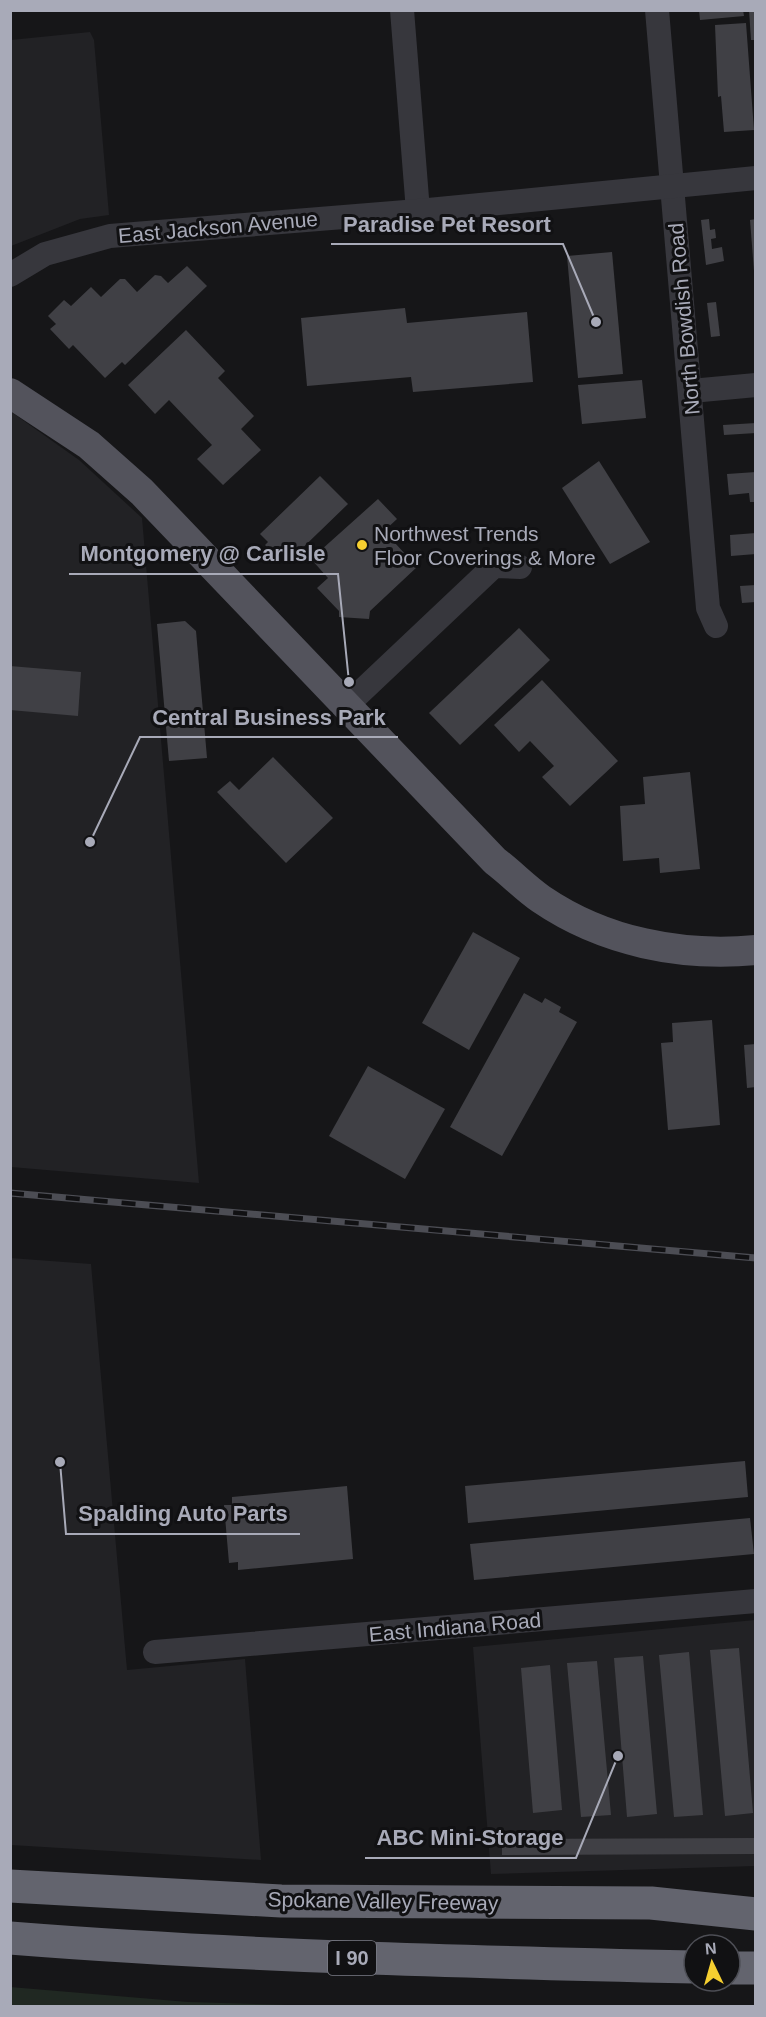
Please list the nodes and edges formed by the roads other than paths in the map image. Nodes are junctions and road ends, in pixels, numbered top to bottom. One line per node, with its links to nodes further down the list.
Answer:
1 (402, 10): 5 (street)
2 (657, 10): 4 (street, North Bowdish Road)
3 (756, 178): 4 (street, East Jackson Avenue)
4 (671, 185): 5 (street, East Jackson Avenue); 8 (street, North Bowdish Road)
5 (418, 211): 6 (street, East Jackson Avenue)
6 (10, 275)
7 (756, 385): 8 (street)
8 (691, 391): 11 (street, North Bowdish Road)
9 (10, 393): 12 (main road)
10 (520, 567): 12 (street)
11 (716, 626)
12 (347, 705): 13 (main road)
13 (756, 950)
14 (756, 1601): 15 (street, East Indiana Road)
15 (155, 1652)
16 (10, 1886): 17 (highway, Spokane Valley Freeway)
17 (756, 1914)
18 (10, 1938): 19 (highway, I 90)
19 (682, 1967)

